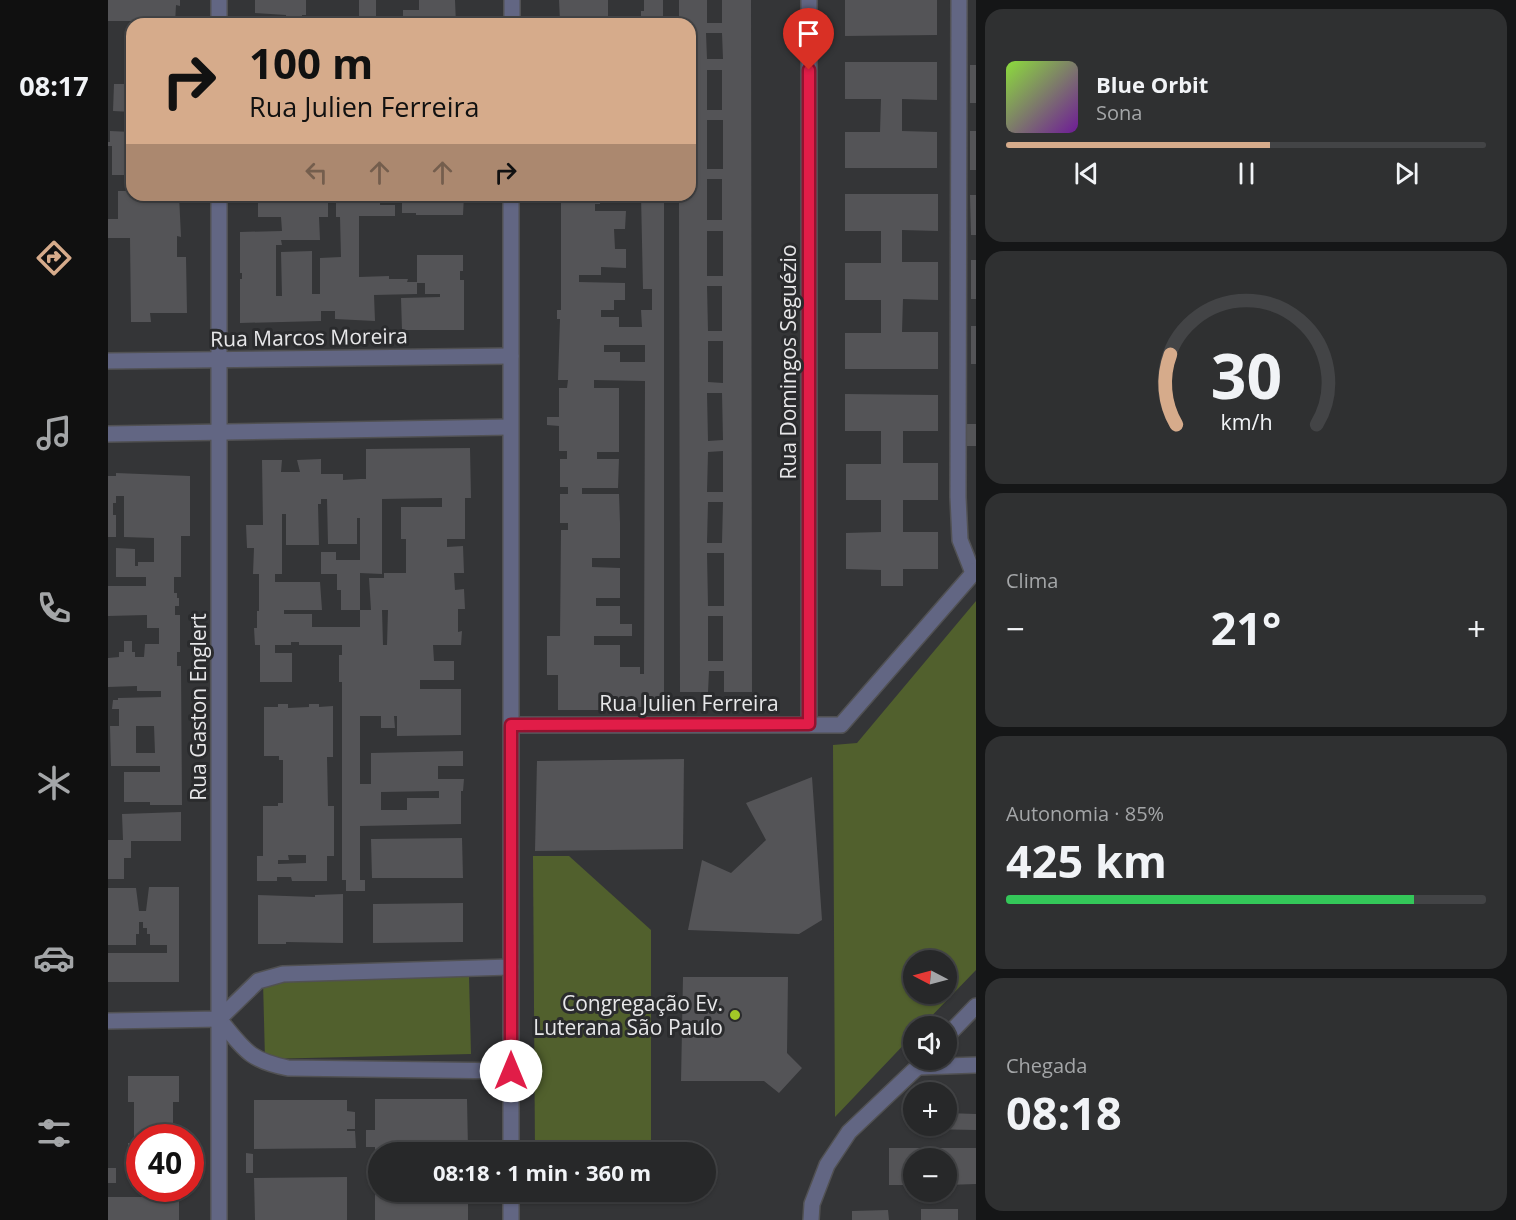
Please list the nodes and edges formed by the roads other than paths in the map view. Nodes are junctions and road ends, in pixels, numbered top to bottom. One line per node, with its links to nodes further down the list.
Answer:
1 (219, 0): 5 (street)
2 (512, 0): 6 (street)
3 (809, 0): 16 (street, Rua Domingos Seguézio)
4 (959, 0): 15 (street)
5 (219, 18)
6 (512, 18)
7 (219, 201): 10 (street, Rua Gaston Englert)
8 (512, 201): 9 (street)
9 (511, 356): 10 (street, Rua Marcos Moreira); 12 (street)
10 (219, 359): 11 (street, Rua Marcos Moreira); 13 (street, Rua Gaston Englert)
11 (108, 361)
12 (510, 427): 13 (street); 17 (street)
13 (219, 432): 14 (street); 20 (street, Rua Gaston Englert)
14 (108, 434)
15 (975, 571): 16 (street, Rua Julien Ferreira)
16 (809, 724): 17 (street, Rua Julien Ferreira)
17 (511, 725): 18 (street)
18 (511, 967): 20 (street); 26 (street)
19 (976, 1006): 22 (street)
20 (219, 1019): 21 (street); 26 (street); 29 (street, Rua Gaston Englert)
21 (108, 1021)
22 (957, 1026)
23 (957, 1064): 24 (street)
24 (976, 1065)
25 (915, 1070): 31 (street)
26 (511, 1071): 27 (street)
27 (511, 1142)
28 (511, 1202): 30 (street)
29 (219, 1220)
30 (511, 1220)
31 (811, 1220)

